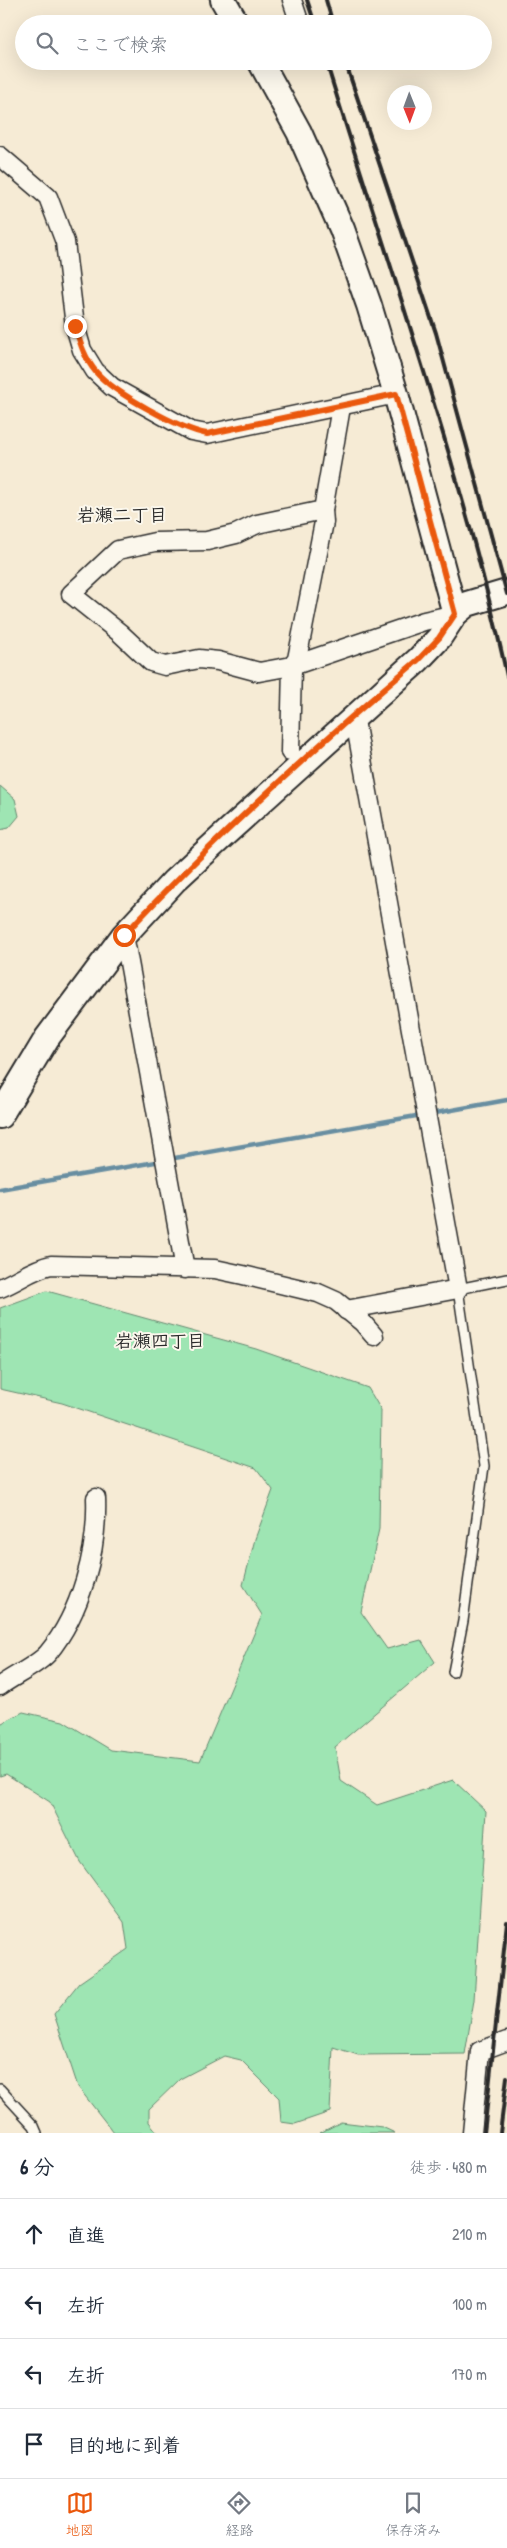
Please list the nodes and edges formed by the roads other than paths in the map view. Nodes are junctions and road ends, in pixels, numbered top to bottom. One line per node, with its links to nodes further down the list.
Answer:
1 (223, 0): 3 (street)
2 (292, 0): 4 (street)
3 (232, 15)
4 (297, 15)
5 (265, 70): 7 (street)
6 (0, 156): 8 (street)
7 (396, 394): 8 (street); 11 (street)
8 (341, 407): 9 (street)
9 (322, 510): 12 (street); 12 (street)
10 (507, 592): 11 (street)
11 (455, 614): 12 (street); 13 (street)
12 (292, 666): 14 (street)
13 (354, 716): 15 (street); 20 (street)
14 (290, 752)
15 (124, 935): 16 (street); 17 (street)
16 (0, 1116)
17 (185, 1269): 19 (street); 21 (street)
18 (507, 1279): 20 (lane)
19 (0, 1288)
20 (458, 1289): 21 (street); 24 (lane)
21 (346, 1310): 22 (street)
22 (374, 1336)
23 (96, 1498): 25 (street)
24 (453, 1672)
25 (0, 1686)
26 (507, 2041): 29 (street)
27 (0, 2089): 28 (lane)
28 (37, 2133)
29 (472, 2133)

